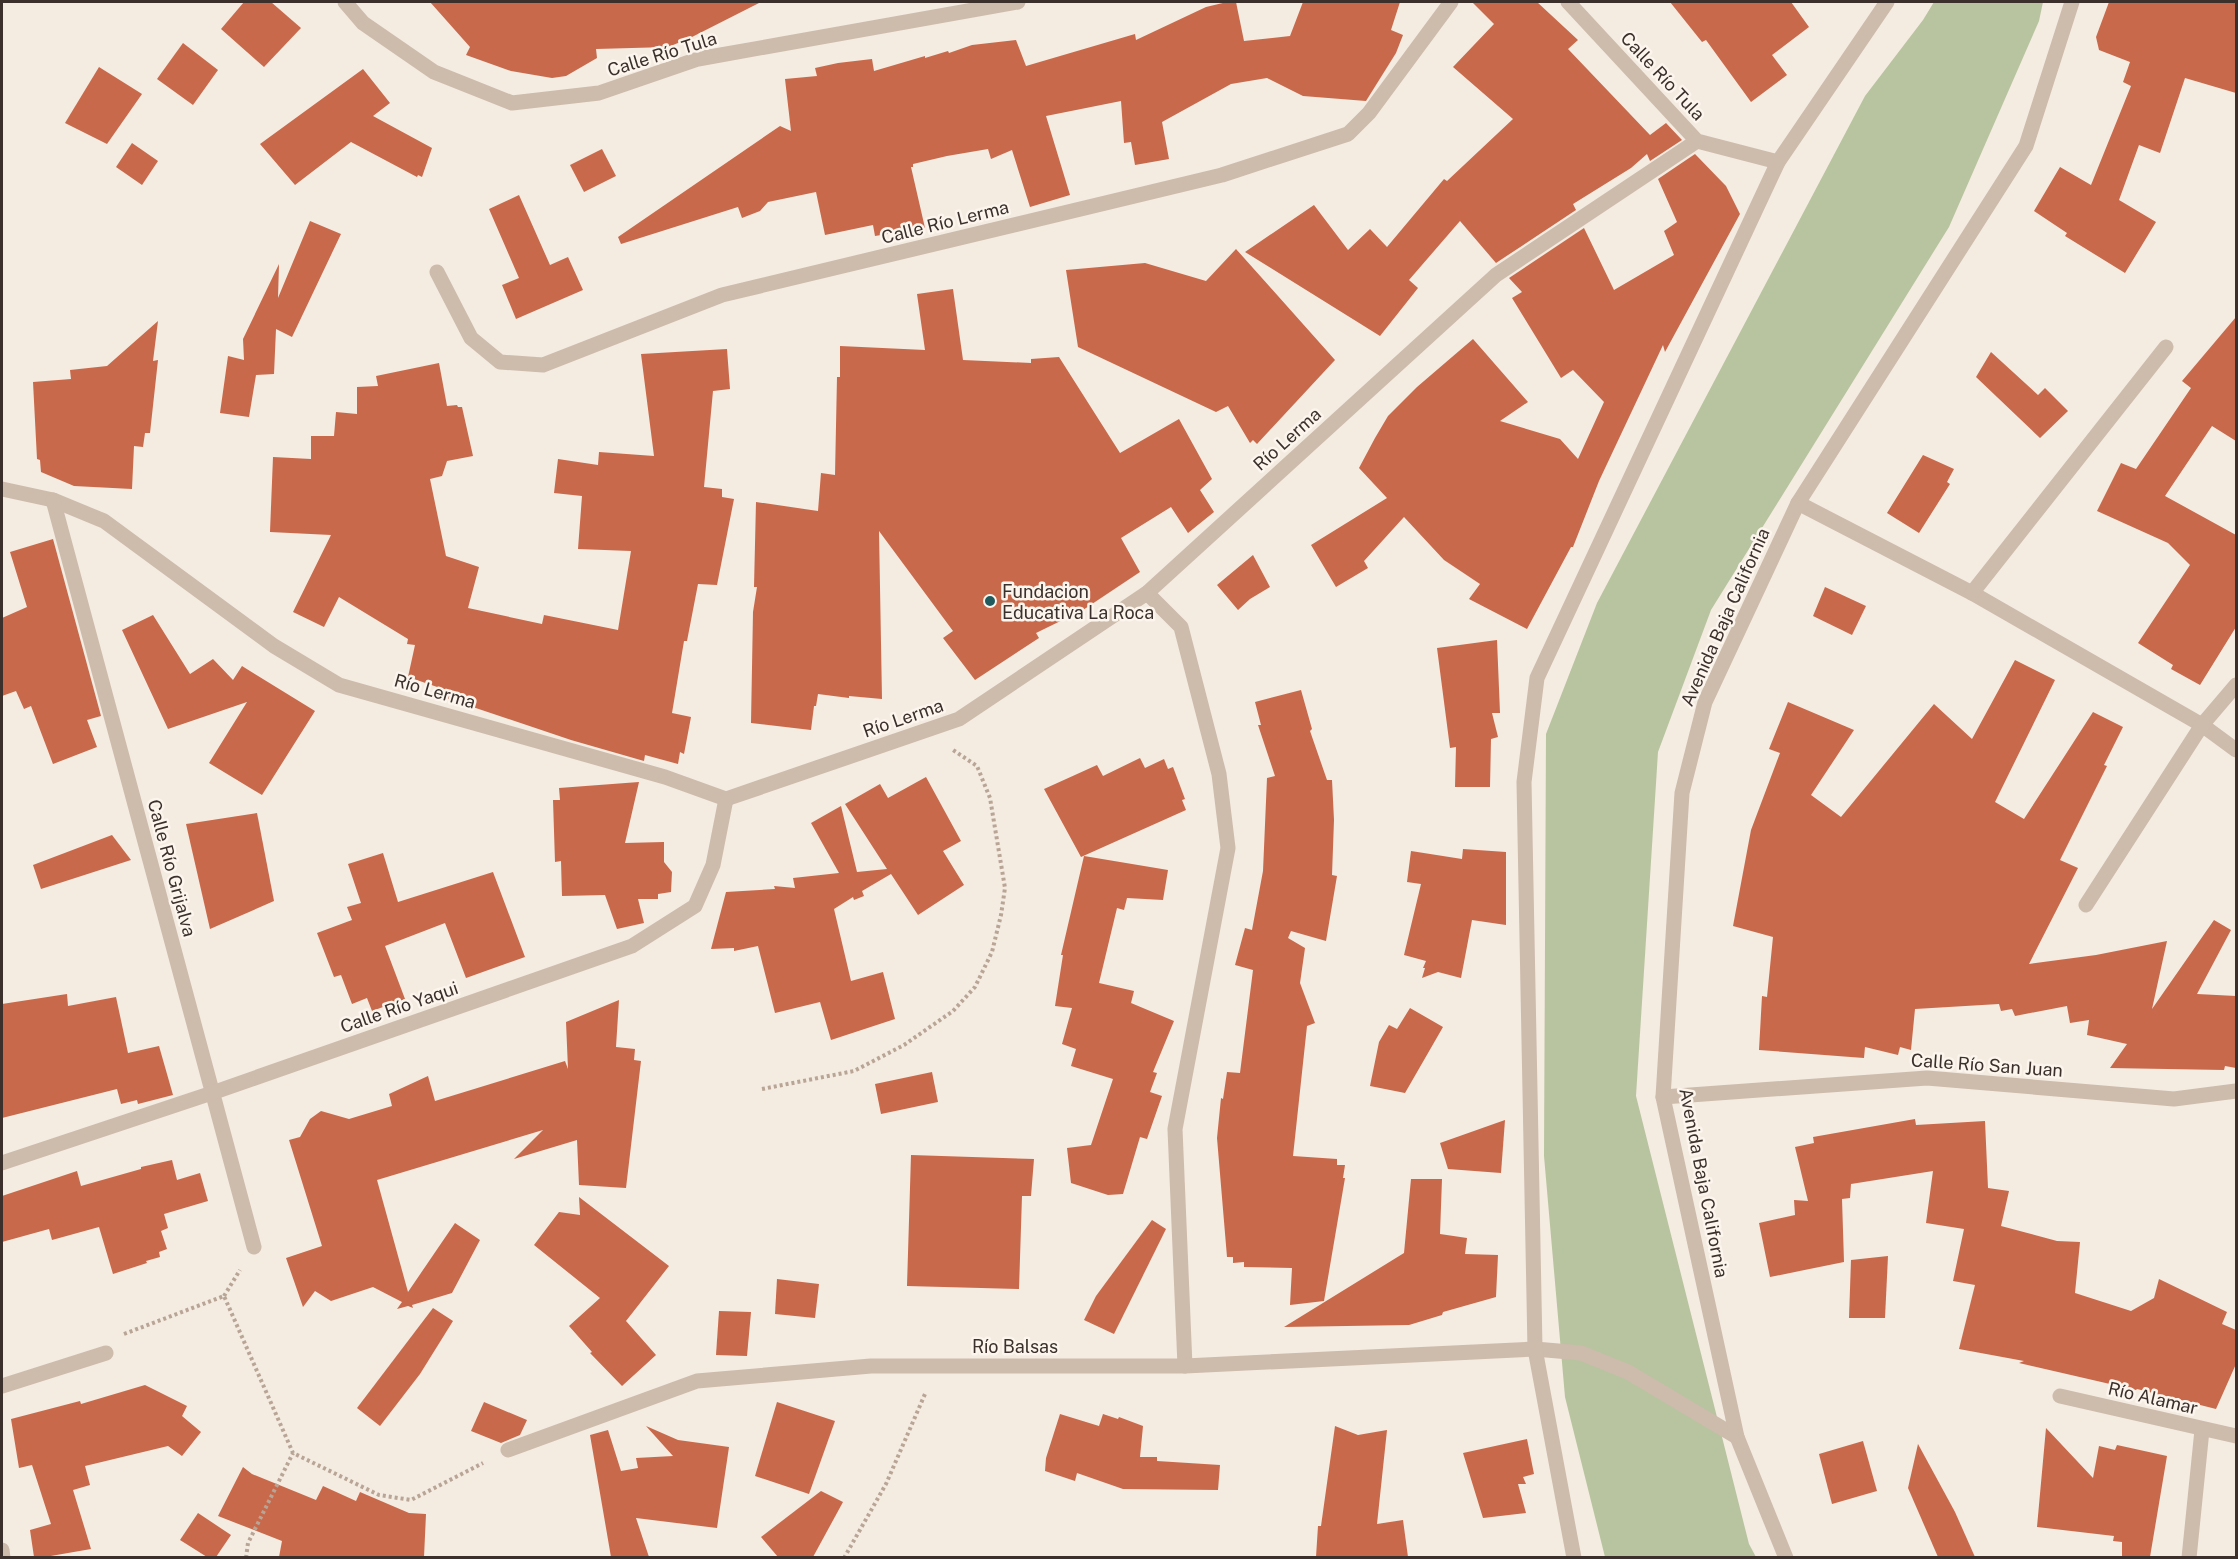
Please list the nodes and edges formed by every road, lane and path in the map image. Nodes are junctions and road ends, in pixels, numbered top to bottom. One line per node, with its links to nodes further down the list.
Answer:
1 (345, 2): 2 (street, Calle Río Tula)
2 (1018, 2)
3 (1451, 2): 9 (street, Calle Río Lerma)
4 (1568, 2): 7 (street, Calle Río Tula)
5 (1887, 2): 8 (street)
6 (2072, 2): 13 (street, Avenida Baja California)
7 (1697, 141): 8 (street, Calle Río Tula); 14 (street, Río Lerma)
8 (1778, 162): 28 (street)
9 (437, 272)
10 (2166, 347): 15 (street)
11 (2, 489): 12 (street, Río Lerma)
12 (53, 500): 20 (street, Río Lerma); 24 (street, Calle Río Grijalva)
13 (1798, 503): 15 (street); 25 (street, Avenida Baja California)
14 (1147, 593): 18 (street, Río Lerma); 31 (street)
15 (1972, 593): 17 (street)
16 (2236, 685): 17 (street)
17 (2202, 725): 19 (street); 21 (street)
18 (926, 731): 20 (street, Río Lerma); 22 (path)
19 (2236, 750)
20 (726, 800): 24 (street, Calle Río Yaqui)
21 (2086, 905)
22 (762, 1089)
23 (2236, 1091): 25 (street, Calle Río San Juan)
24 (212, 1093): 26 (street, Calle Río Yaqui); 27 (street, Calle Río Grijalva)
25 (1663, 1097): 36 (street, Avenida Baja California)
26 (2, 1163)
27 (254, 1247)
28 (1535, 1349): 31 (street, Río Balsas); 36 (street, Río Balsas); 43 (street)
29 (106, 1353): 32 (street); 38 (path)
30 (937, 1365): 31 (street, Río Balsas); 37 (street, Río Balsas); 42 (path)
31 (1185, 1366)
32 (2, 1386)
33 (2060, 1396): 34 (street, Río Alamar)
34 (2202, 1430): 35 (street, Río Alamar); 45 (street)
35 (2236, 1436)
36 (1737, 1437): 44 (street, Avenida Baja California)
37 (508, 1450): 38 (path)
38 (293, 1453): 41 (path)
39 (2, 1550): 40 (street)
40 (3, 1557)
41 (246, 1557)
42 (844, 1557)
43 (1574, 1557)
44 (1786, 1557)
45 (2189, 1557)

